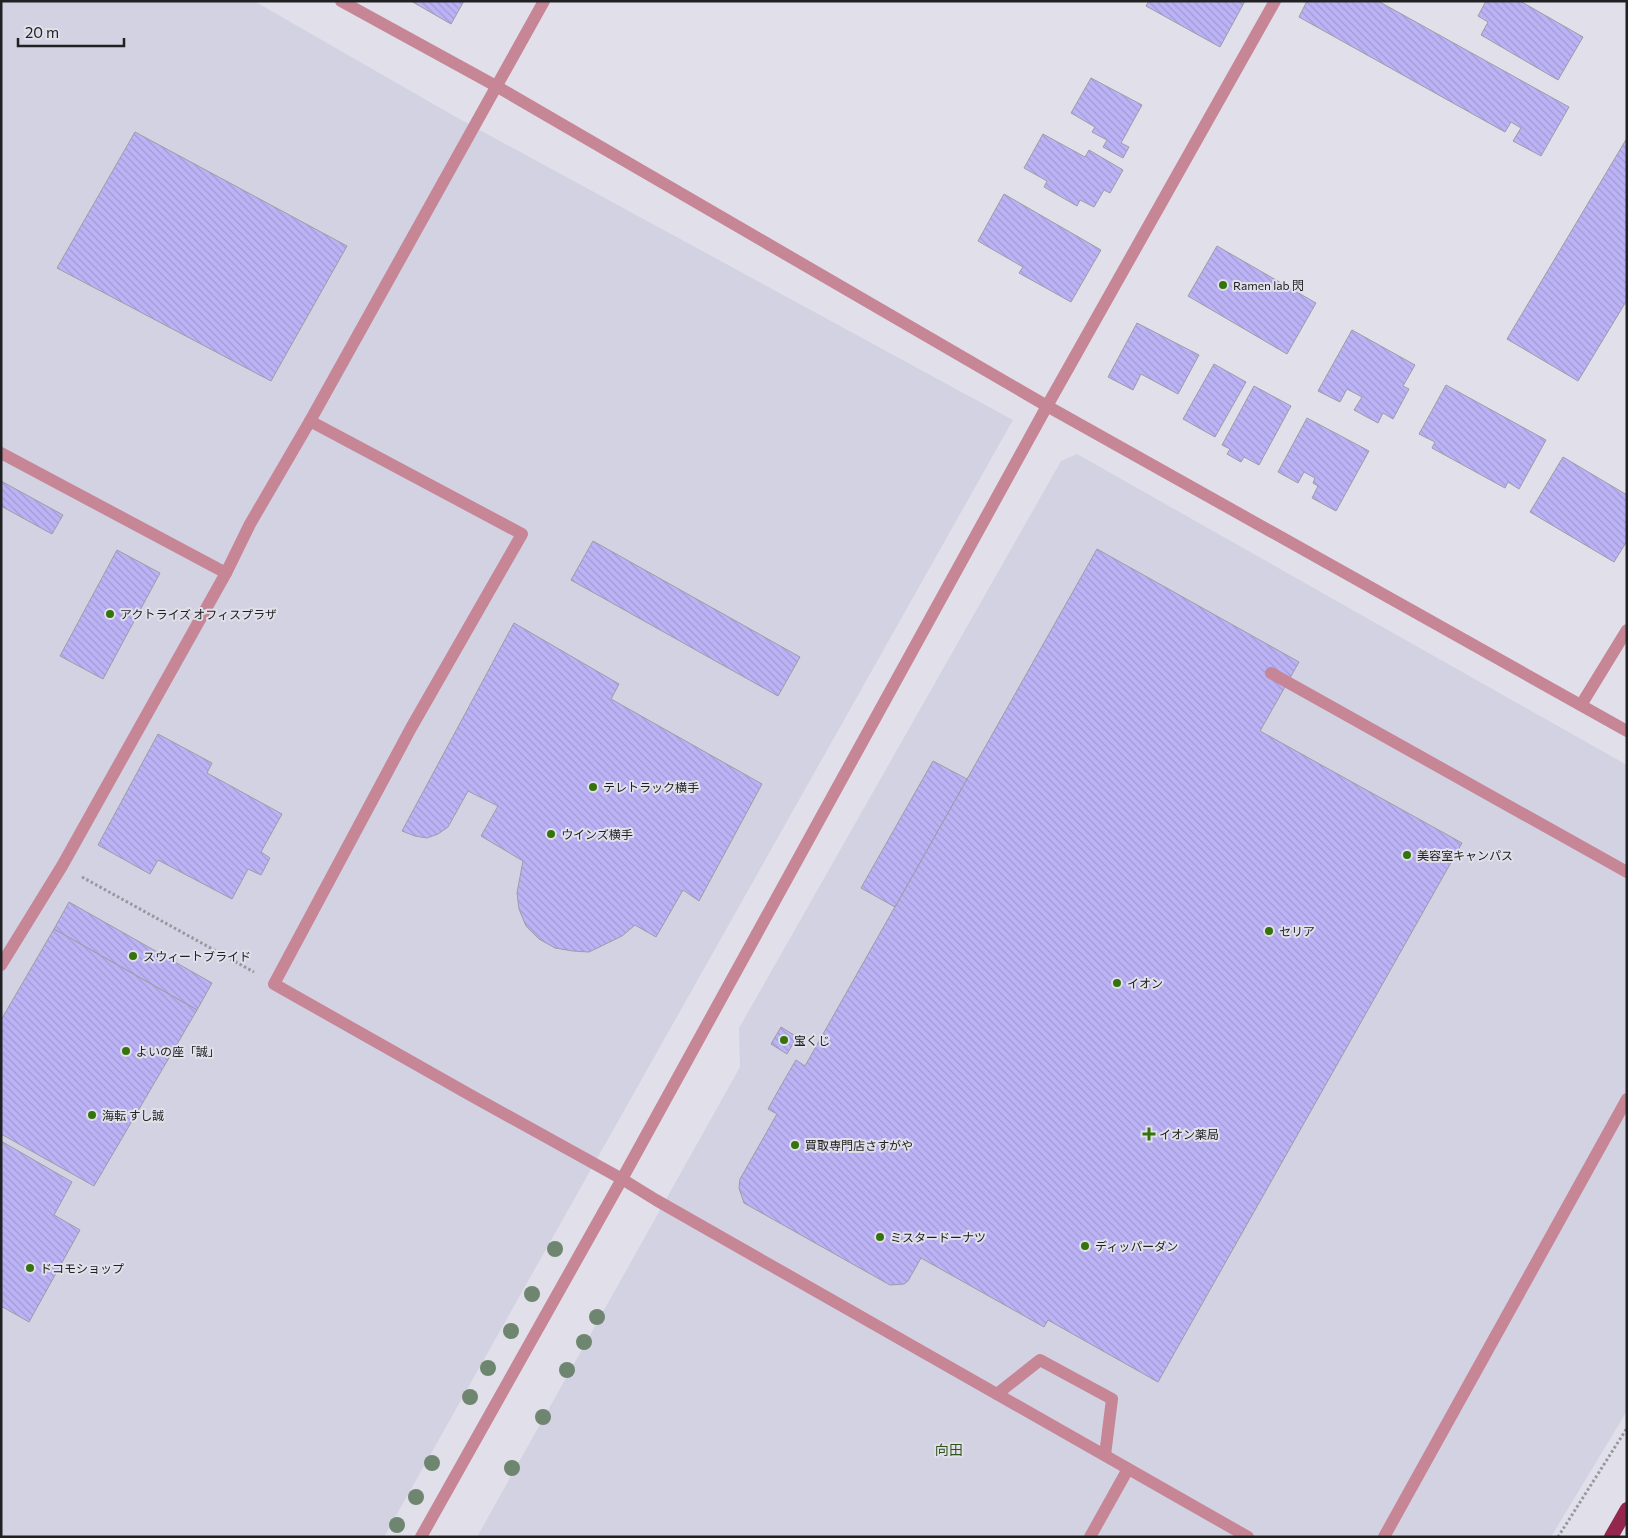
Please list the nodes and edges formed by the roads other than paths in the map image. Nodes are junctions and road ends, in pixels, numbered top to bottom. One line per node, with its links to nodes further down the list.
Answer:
1 (341, 1): 4 (street)
2 (544, 1): 4 (street)
3 (1275, 1): 5 (street)
4 (496, 86): 5 (street); 6 (street)
5 (1047, 406): 11 (street); 16 (street)
6 (310, 421): 8 (street); 16 (street)
7 (1, 453): 8 (street)
8 (226, 573): 14 (street)
9 (1627, 630): 11 (street)
10 (1271, 673): 13 (street)
11 (1581, 705): 12 (street)
12 (1627, 731)
13 (1627, 872)
14 (1, 965)
15 (1627, 1099): 24 (street)
16 (622, 1179): 17 (street); 21 (street)
17 (997, 1394): 18 (street); 18 (street)
18 (1105, 1455): 19 (street)
19 (1128, 1469): 22 (street); 23 (street)
20 (1627, 1509): 25 (highway)
21 (422, 1537)
22 (1090, 1537)
23 (1248, 1537)
24 (1384, 1537)
25 (1611, 1537)

